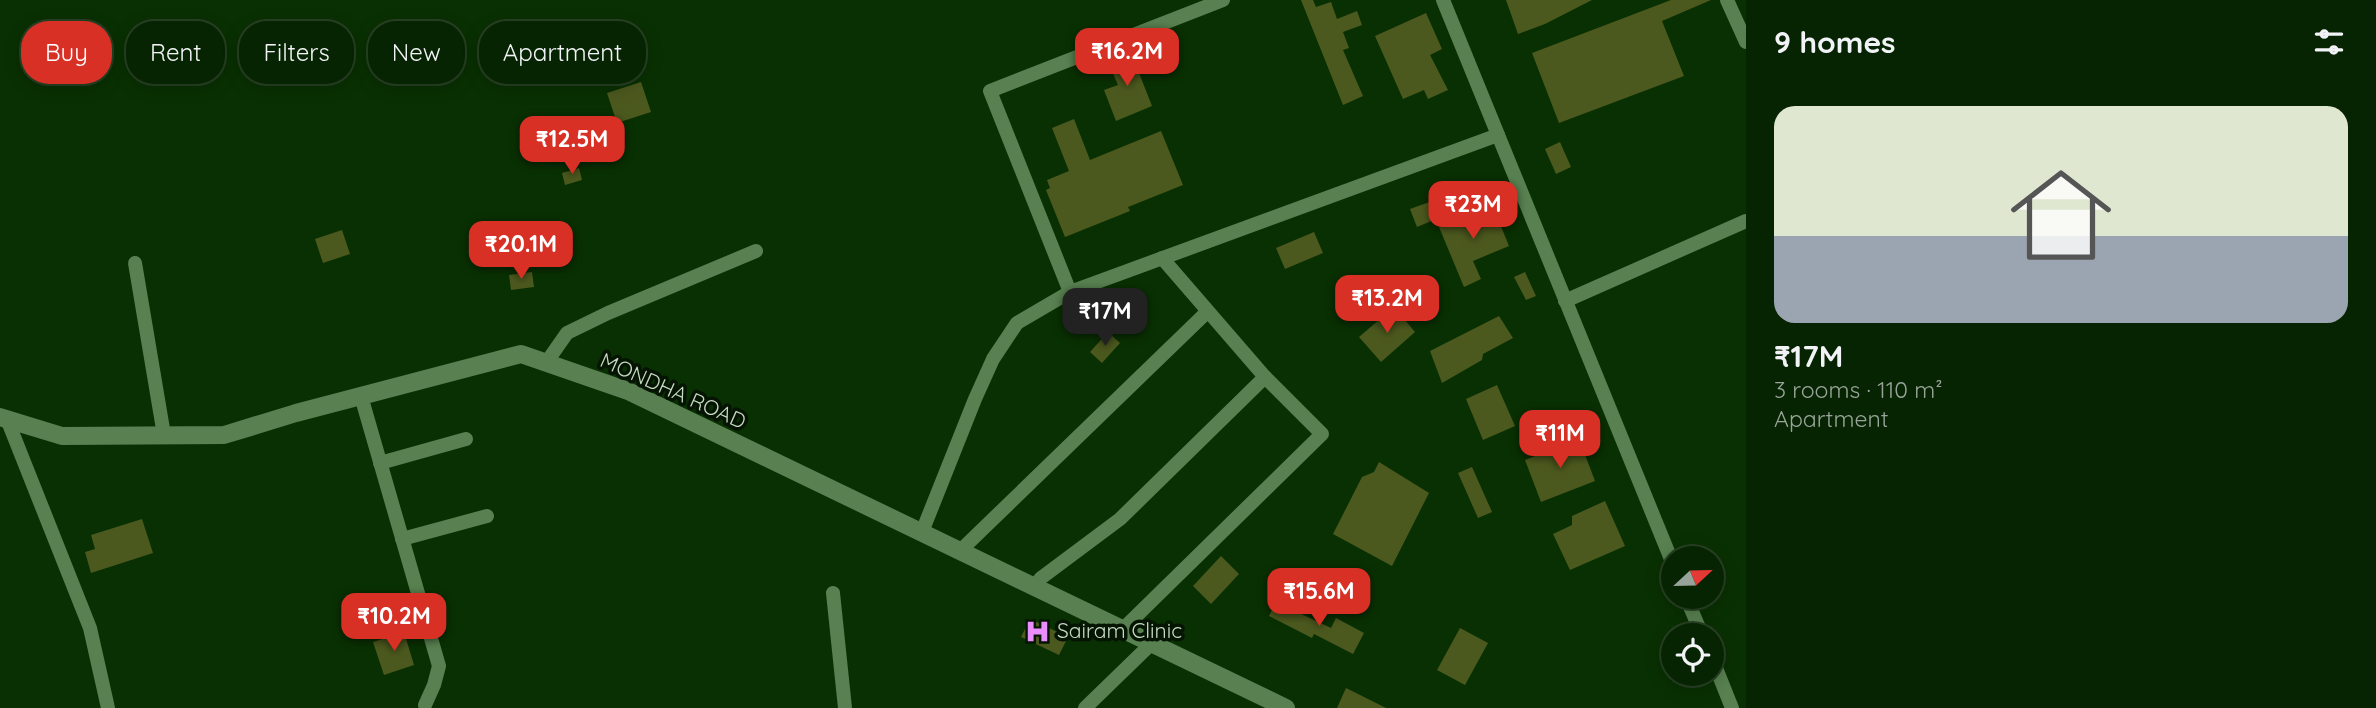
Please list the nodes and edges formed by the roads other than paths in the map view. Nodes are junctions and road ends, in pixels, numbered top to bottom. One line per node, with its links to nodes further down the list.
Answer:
1 (1223, 0): 10 (street)
2 (1443, 0): 5 (street)
3 (1727, 0): 4 (street)
4 (1746, 42)
5 (1498, 135): 8 (street); 11 (street)
6 (1746, 221): 11 (street)
7 (757, 251): 13 (street)
8 (1162, 258): 10 (street); 12 (street)
9 (135, 262): 17 (street)
10 (1070, 292): 21 (street)
11 (1565, 301): 23 (street)
12 (1207, 313): 14 (street); 24 (street)
13 (546, 363): 15 (street, MONDHA ROAD); 21 (street, MONDHA ROAD)
14 (1265, 377): 25 (street); 27 (street)
15 (360, 396): 17 (street, MONDHA ROAD); 19 (street)
16 (4, 418): 17 (street, MONDHA ROAD); 31 (street)
17 (164, 435)
18 (466, 439): 19 (street)
19 (380, 463): 22 (street)
20 (486, 516): 22 (street)
21 (922, 532): 24 (street, MONDHA ROAD)
22 (402, 538): 30 (street)
23 (1666, 546)
24 (960, 551): 25 (street, MONDHA ROAD)
25 (1034, 586): 27 (street, MONDHA ROAD)
26 (833, 593): 32 (street)
27 (1123, 629): 28 (street, MONDHA ROAD)
28 (1152, 643): 33 (street); 34 (street, MONDHA ROAD)
29 (1723, 686): 35 (street)
30 (425, 705)
31 (108, 708)
32 (845, 708)
33 (1085, 708)
34 (1286, 708)
35 (1732, 708)

